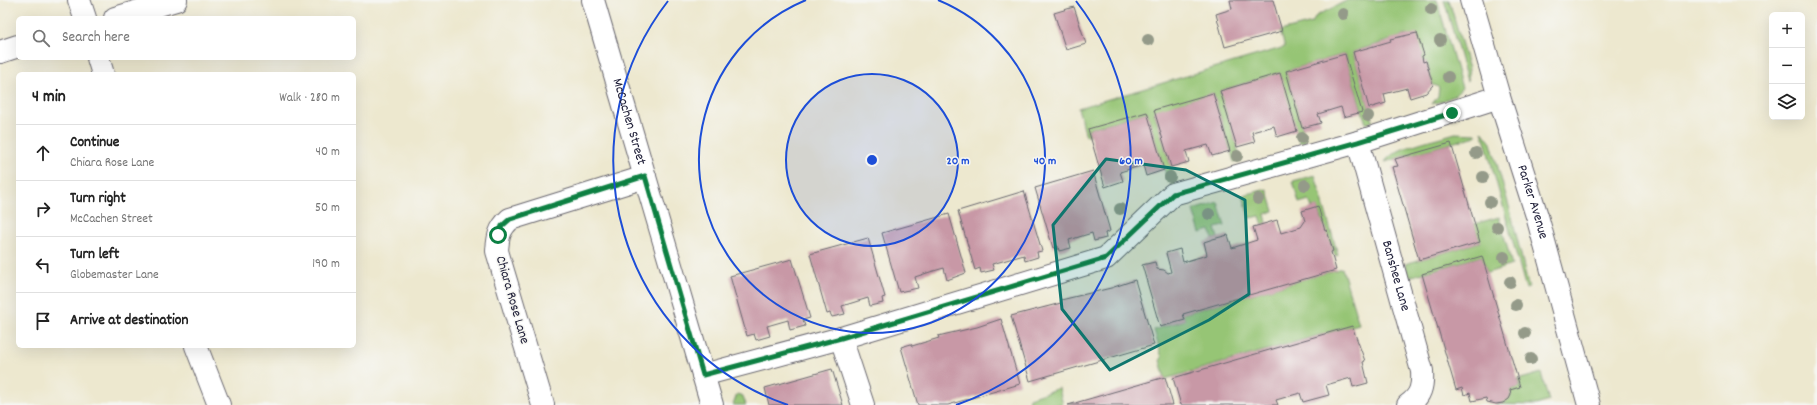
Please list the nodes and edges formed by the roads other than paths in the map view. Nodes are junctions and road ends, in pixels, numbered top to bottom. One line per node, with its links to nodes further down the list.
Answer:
1 (79, 0): 5 (street)
2 (176, 0): 6 (street)
3 (593, 0): 13 (street, McCachen Street)
4 (1471, 0): 11 (street, Parker Avenue)
5 (84, 16)
6 (122, 16)
7 (16, 47): 8 (street)
8 (0, 52)
9 (99, 60): 10 (street)
10 (102, 72)
11 (1499, 97): 12 (street); 22 (street, Parker Avenue)
12 (1358, 142): 14 (street); 21 (street, Banshee Lane)
13 (645, 176): 16 (street, McCachen Street); 18 (street, Chiara Rose Lane)
14 (841, 338): 16 (street); 20 (street)
15 (197, 348): 17 (street)
16 (703, 375): 19 (street, McCachen Street)
17 (219, 405)
18 (543, 405)
19 (712, 405)
20 (863, 405)
21 (1408, 405)
22 (1589, 405)

